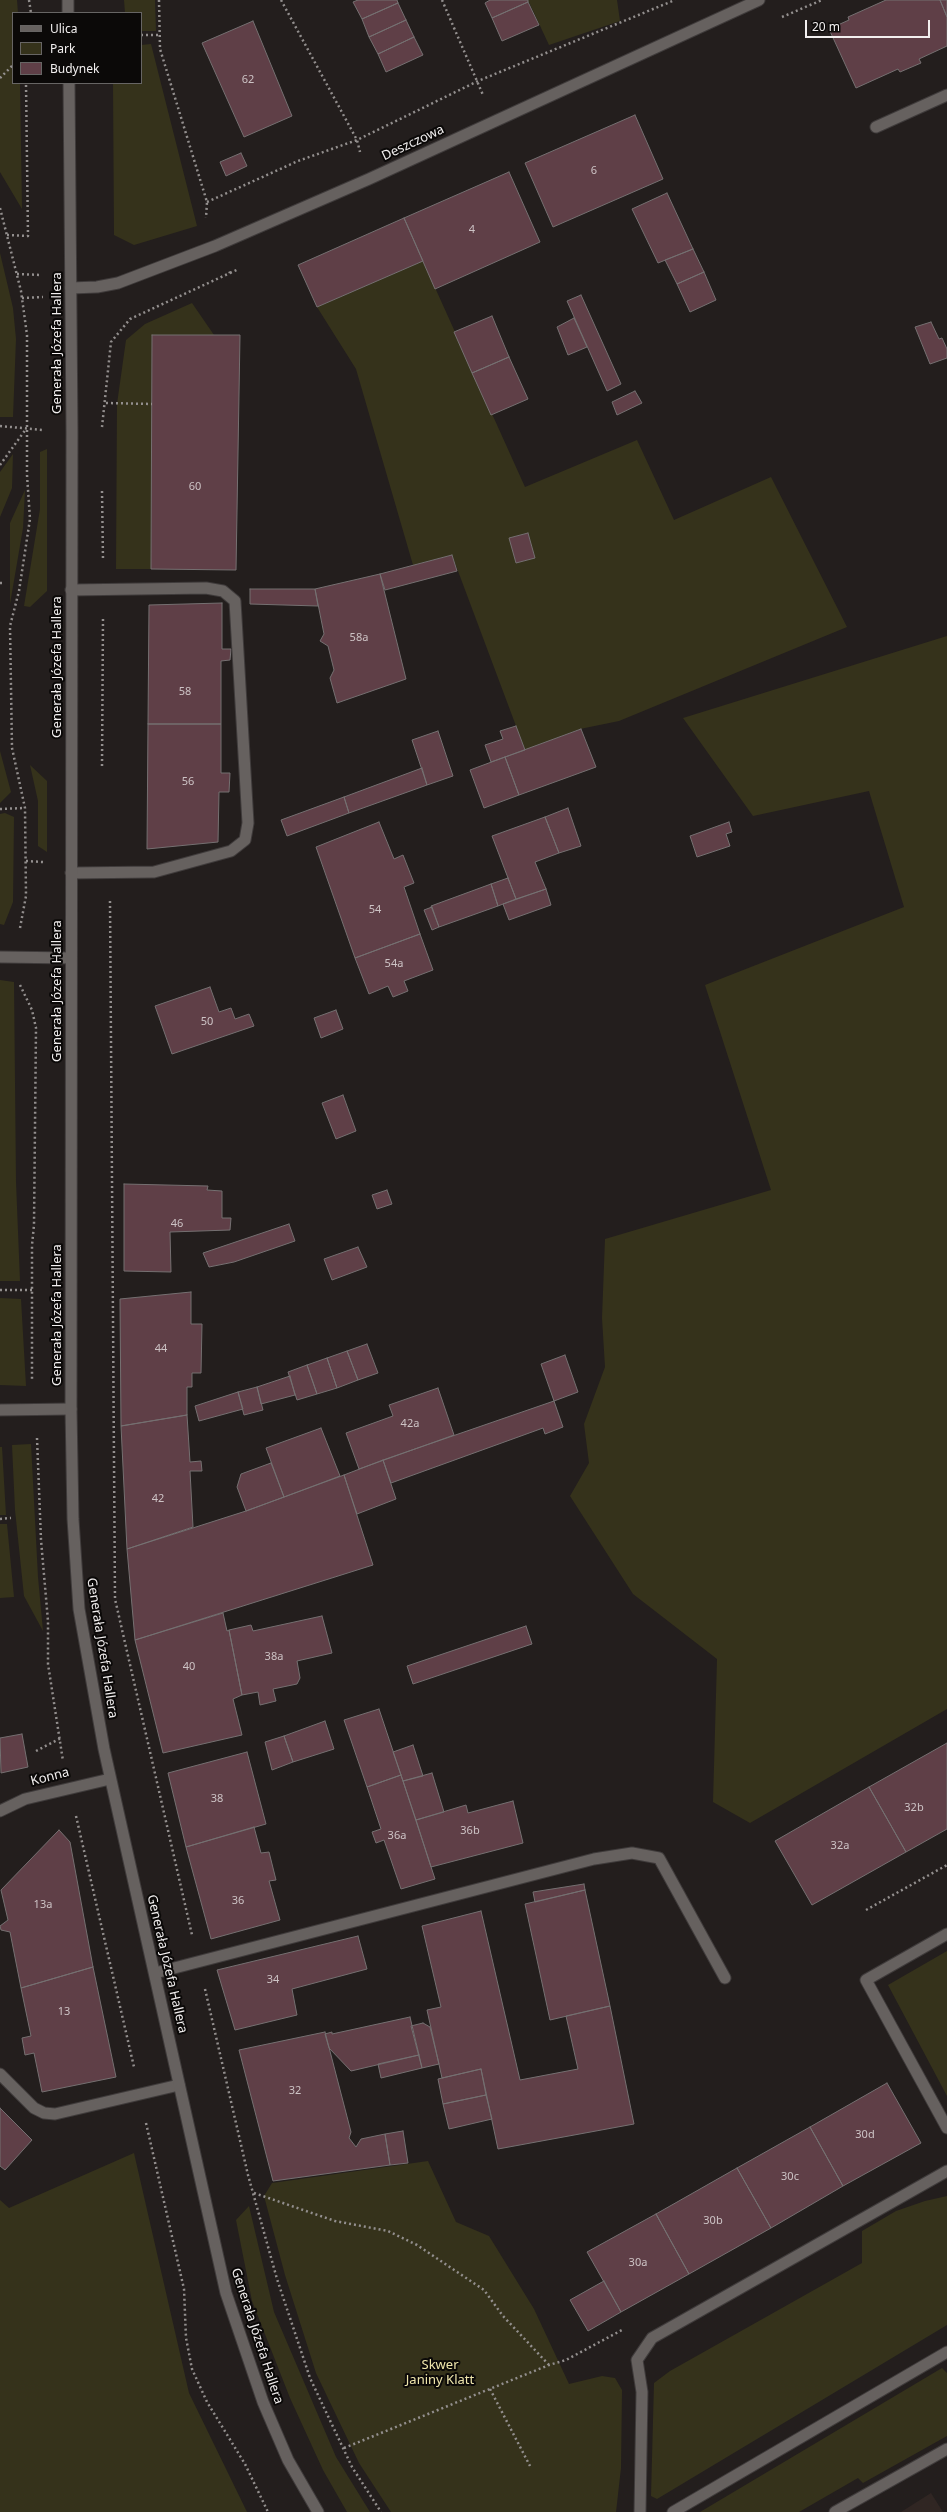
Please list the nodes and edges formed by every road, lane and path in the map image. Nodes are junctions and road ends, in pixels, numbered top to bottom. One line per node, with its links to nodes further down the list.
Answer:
1 (29, 0): 8 (path)
2 (68, 0): 9 (street)
3 (158, 0): 11 (path)
4 (281, 0): 20 (path)
5 (442, 0): 14 (path)
6 (675, 0): 14 (path)
7 (759, 0): 18 (street, Deszczowa)
8 (31, 12)
9 (68, 12)
10 (142, 35): 11 (path)
11 (160, 35): 22 (path)
12 (12, 67): 13 (path)
13 (0, 78)
14 (478, 81): 18 (path); 20 (path)
15 (26, 84): 24 (path)
16 (69, 84): 26 (street, Generała Józefa Hallera)
17 (947, 94): 19 (street)
18 (495, 121): 21 (street, Deszczowa)
19 (876, 126)
20 (357, 140): 21 (path); 22 (path)
21 (369, 179): 25 (street, Deszczowa)
22 (207, 202): 25 (path)
23 (0, 208): 24 (path)
24 (7, 235): 29 (path)
25 (215, 246): 26 (street, Deszczowa); 27 (path)
26 (71, 288): 35 (street, Generała Józefa Hallera)
27 (106, 403): 28 (path); 30 (path)
28 (152, 404)
29 (26, 428): 31 (path); 38 (path)
30 (102, 431)
31 (0, 465)
32 (102, 486): 36 (path)
33 (0, 582): 34 (path)
34 (5, 583)
35 (71, 590): 36 (street); 40 (street, Generała Józefa Hallera)
36 (104, 590): 37 (path); 41 (street)
37 (102, 769)
38 (25, 808): 39 (path); 42 (path)
39 (0, 809)
40 (71, 873): 41 (street); 44 (street, Generała Józefa Hallera)
41 (105, 874): 62 (path)
42 (19, 933)
43 (0, 957): 44 (street)
44 (70, 958): 48 (street, Generała Józefa Hallera)
45 (20, 985): 47 (path)
46 (0, 1290): 47 (path)
47 (32, 1290): 50 (path)
48 (71, 1409): 50 (street); 56 (street, Generała Józefa Hallera)
49 (0, 1410): 50 (street)
50 (33, 1410): 53 (path)
51 (11, 1518): 52 (path)
52 (0, 1519)
53 (61, 1738): 54 (path); 55 (path)
54 (36, 1750)
55 (63, 1761)
56 (110, 1779): 57 (street, Konna); 63 (street, Generała Józefa Hallera)
57 (0, 1811)
58 (76, 1815): 67 (path)
59 (947, 1865): 60 (path)
60 (866, 1910)
61 (947, 1934): 68 (street)
62 (199, 1961): 63 (street); 64 (street); 70 (path)
63 (154, 1973): 66 (street, Generała Józefa Hallera)
64 (725, 1978)
65 (0, 2074): 67 (street)
66 (179, 2085): 67 (street); 77 (street, Generała Józefa Hallera)
67 (140, 2094): 76 (path)
68 (947, 2128)
69 (947, 2171): 79 (street)
70 (254, 2193): 72 (path); 78 (path)
71 (947, 2352): 80 (street)
72 (549, 2365)
73 (490, 2389): 75 (path)
74 (947, 2449): 81 (street)
75 (530, 2466)
76 (268, 2512)
77 (318, 2512)
78 (381, 2512)
79 (640, 2512)
80 (673, 2512)
81 (835, 2512)

